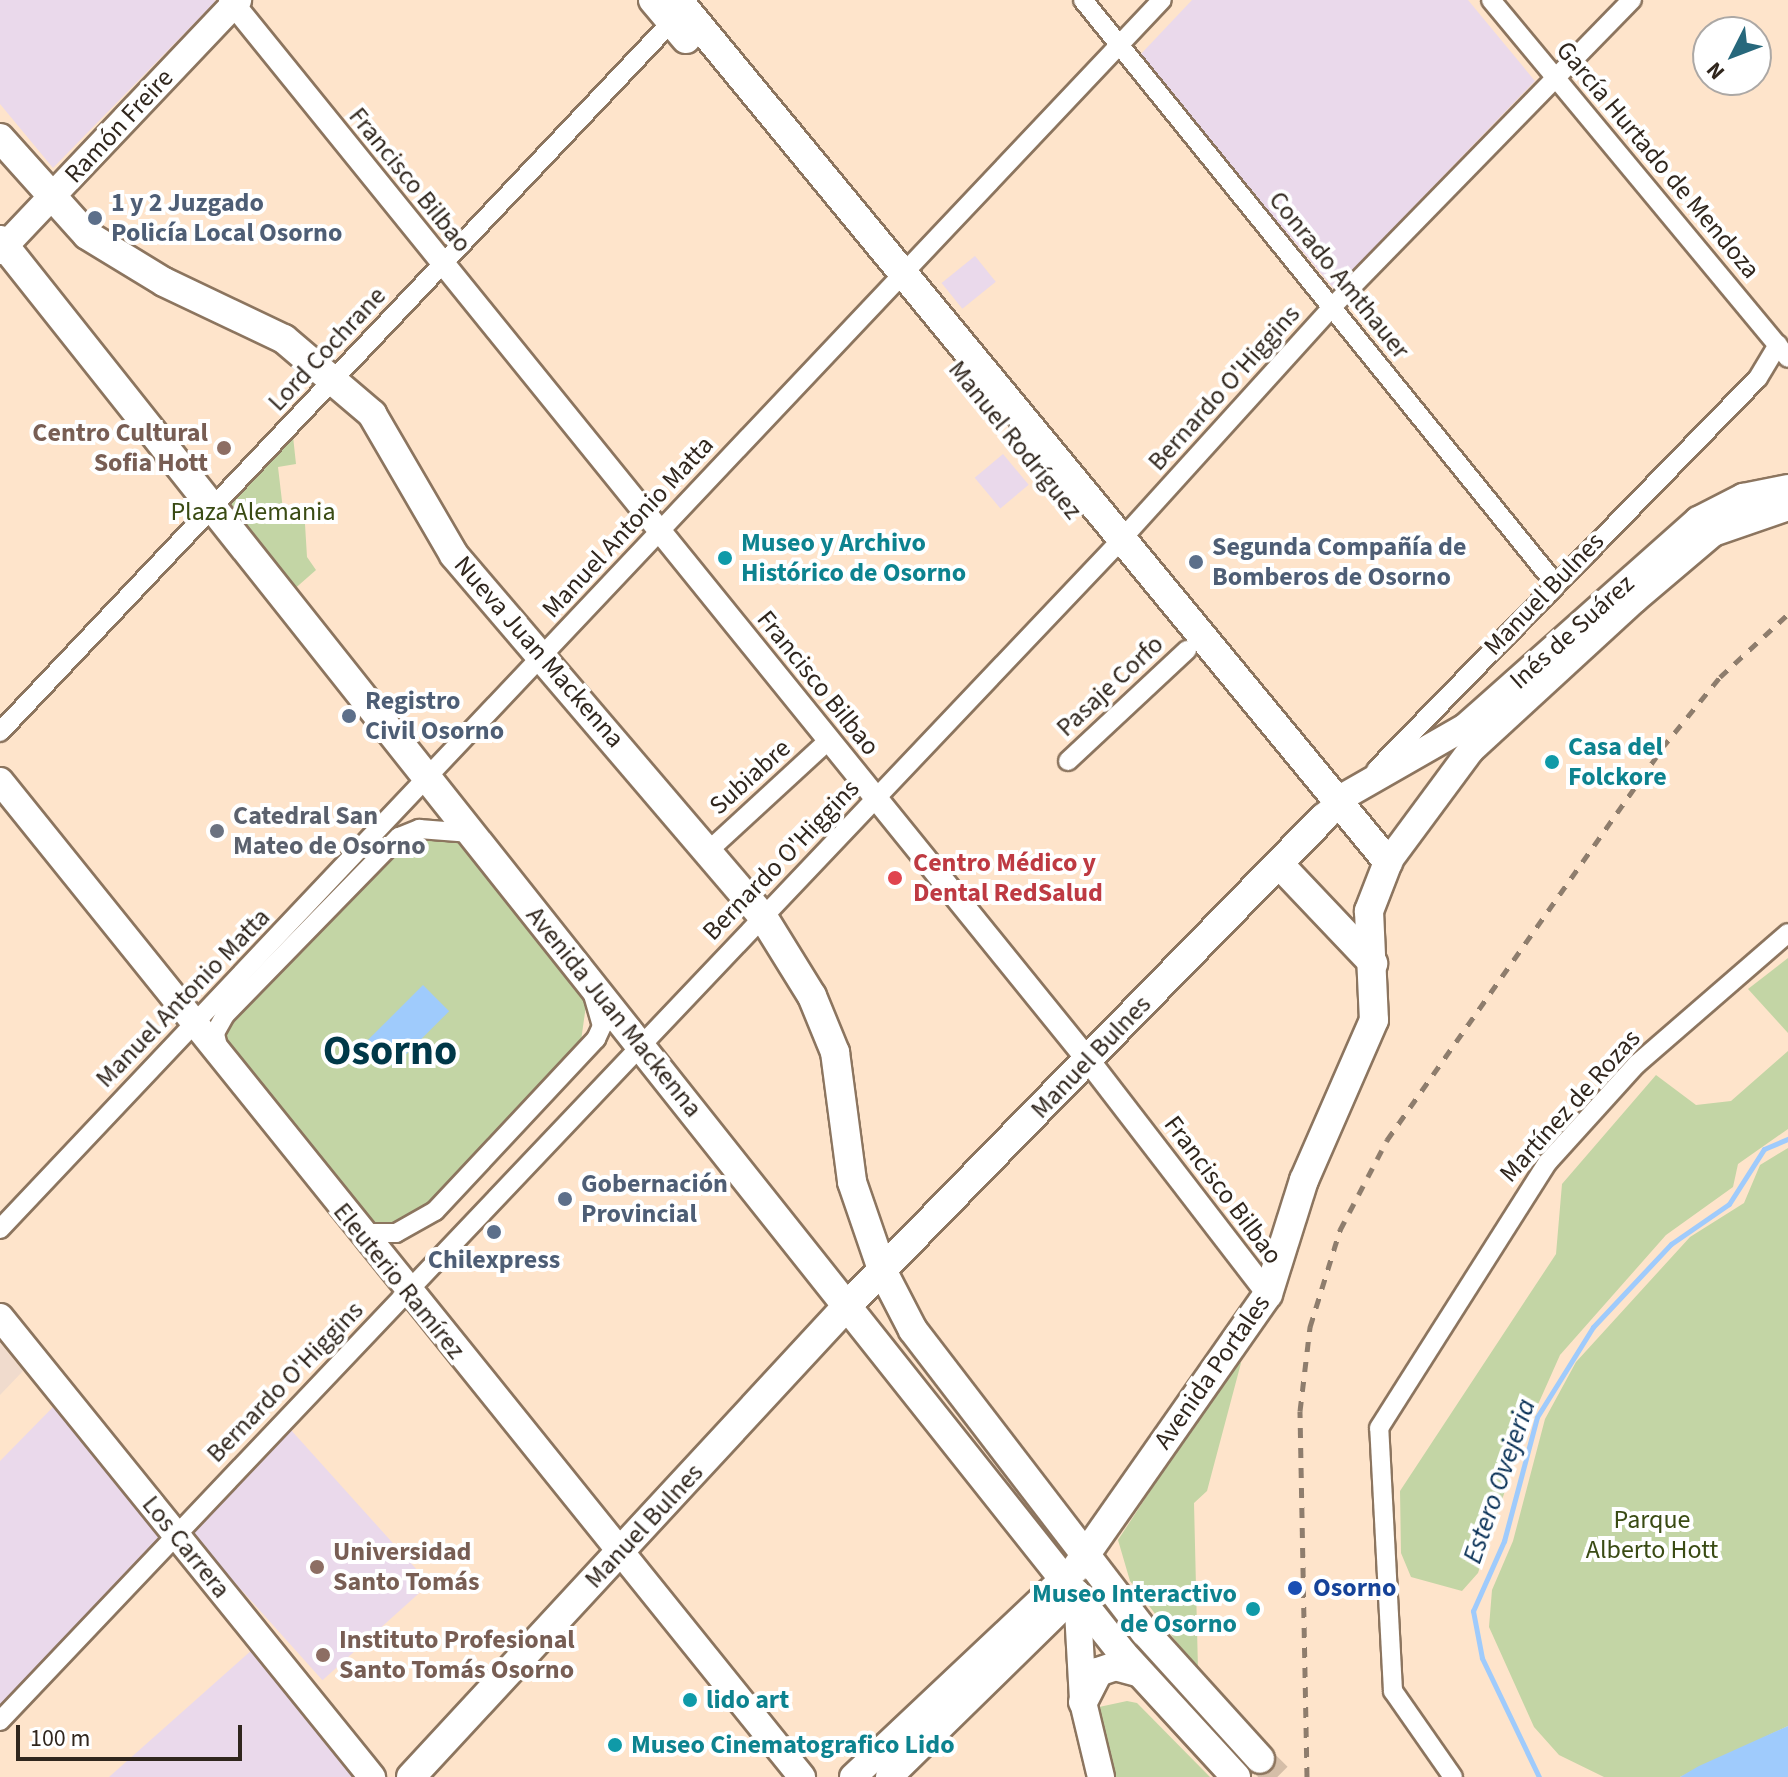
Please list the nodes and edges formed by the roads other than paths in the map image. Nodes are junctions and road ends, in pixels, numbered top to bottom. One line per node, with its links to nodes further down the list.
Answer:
1 (653, 0): 7 (main road, Manuel Rodríguez)
2 (1083, 0): 8 (street, Conrado Amthauer)
3 (1162, 0): 8 (street, Manuel Antonio Matta)
4 (1491, 0): 9 (street, García Hurtado de Mendoza)
5 (1632, 0): 9 (street, Bernardo O'Higgins)
6 (234, 2): 11 (main road, Ramón Freire); 13 (street, Francisco Bilbao)
7 (682, 7): 13 (street, Lord Cochrane); 14 (main road, Manuel Rodríguez)
8 (1120, 45): 14 (street, Manuel Antonio Matta); 15 (street, Conrado Amthauer)
9 (1556, 76): 15 (street, Bernardo O'Higgins); 16 (street, García Hurtado de Mendoza)
10 (0, 138): 11 (main road)
11 (50, 199): 12 (main road, Ramón Freire); 17 (main road, Nueva Juan Mackenna)
12 (2, 246): 20 (main road, Avenida Juan Mackenna)
13 (442, 265): 17 (street, Lord Cochrane); 21 (street, Francisco Bilbao)
14 (896, 281): 21 (street, Manuel Antonio Matta); 22 (main road, Manuel Rodríguez)
15 (1331, 308): 22 (street, Bernardo O'Higgins); 23 (street, Conrado Amthauer)
16 (1785, 350): 23 (street, Manuel Bulnes)
17 (335, 379): 20 (street, Lord Cochrane); 26 (main road, Nueva Juan Mackenna)
18 (1788, 488): 24 (main road, Inés de Suárez)
19 (1788, 507): 24 (main road, Inés de Suárez)
20 (213, 509): 27 (street, Lord Cochrane); 30 (main road, Avenida Juan Mackenna)
21 (659, 532): 26 (street, Manuel Antonio Matta); 28 (street, Francisco Bilbao)
22 (1113, 548): 25 (main road, Manuel Rodríguez); 32 (street, Bernardo O'Higgins); 33 (main road, Manuel Rodríguez)
23 (1554, 582): 33 (street, Manuel Bulnes)
24 (1628, 594): 33 (main road, Inés de Suárez); 34 (main road, Inés de Suárez)
25 (1187, 650): 29 (street, Pasaje Corfo); 33 (main road, Manuel Rodríguez)
26 (544, 653): 30 (street, Manuel Antonio Matta); 36 (main road, Nueva Juan Mackenna)
27 (0, 732)
28 (829, 740): 32 (street, Francisco Bilbao); 36 (street, Subiabre)
29 (1068, 761)
30 (429, 780): 35 (main road, Avenida Juan Mackenna); 44 (street, Manuel Antonio Matta)
31 (0, 781): 44 (main road, Eleuterio Ramírez)
32 (876, 798): 40 (street, Bernardo O'Higgins); 46 (street, Francisco Bilbao)
33 (1332, 811): 37 (main road, Manuel Bulnes); 38 (main road, Manuel Rodríguez); 39 (main road)
34 (1410, 828): 38 (main road, Avenida Portales)
35 (471, 833): 43 (main road, Avenida Juan Mackenna); 47 (street, Manuel Antonio Matta)
36 (706, 853): 40 (main road, Nueva Juan Mackenna)
37 (1279, 864): 42 (main road); 46 (main road, Manuel Bulnes)
38 (1384, 870): 39 (main road, Avenida Portales)
39 (1369, 911): 42 (main road, Avenida Portales)
40 (763, 917): 45 (street, Bernardo O'Higgins); 50 (main road)
41 (1788, 933): 70 (street, Martínez de Rozas)
42 (1373, 963): 52 (main road, Avenida Portales)
43 (591, 984): 45 (main road, Avenida Juan Mackenna); 49 (street)
44 (192, 1027): 47 (main road, Eleuterio Ramírez); 48 (street, Manuel Antonio Matta)
45 (641, 1046): 51 (street, Bernardo O'Higgins); 53 (main road, Avenida Juan Mackenna)
46 (1088, 1060): 50 (main road, Manuel Bulnes); 52 (street, Francisco Bilbao)
47 (221, 1062): 49 (main road, Eleuterio Ramírez)
48 (0, 1229)
49 (360, 1233): 51 (main road, Eleuterio Ramírez)
50 (883, 1272): 53 (main road, Manuel Bulnes); 57 (main road)
51 (407, 1292): 55 (street, Bernardo O'Higgins); 56 (main road, Eleuterio Ramírez)
52 (1268, 1294): 57 (main road, Avenida Portales)
53 (847, 1306): 56 (main road, Manuel Bulnes); 58 (main road, Avenida Juan Mackenna)
54 (0, 1317): 55 (main road, Los Carrera)
55 (177, 1535): 61 (street, Bernardo O'Higgins); 64 (main road, Los Carrera)
56 (620, 1551): 65 (main road, Manuel Bulnes); 66 (main road, Eleuterio Ramírez)
57 (1088, 1558): 58 (main road, Avenida Portales); 62 (main road)
58 (1072, 1585): 59 (main road, Avenida Juan Mackenna); 60 (main road); 63 (main road, Avenida Portales)
59 (1137, 1672): 60 (main road); 69 (main road, Avenida Juan Mackenna)
60 (1083, 1702): 68 (main road)
61 (0, 1721)
62 (1260, 1759)
63 (894, 1761): 67 (main road, Avenida Portales)
64 (372, 1777)
65 (411, 1777)
66 (802, 1777)
67 (853, 1777)
68 (1101, 1777)
69 (1236, 1777)
70 (1453, 1777)

